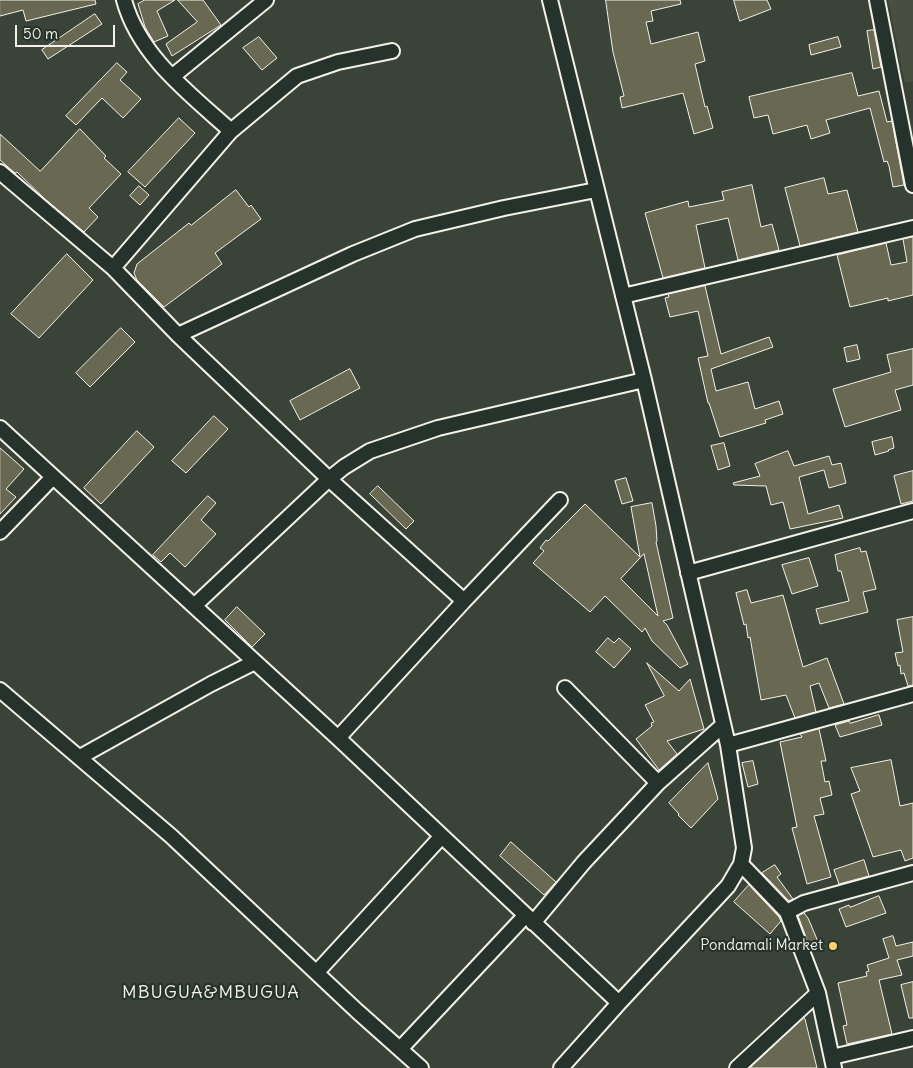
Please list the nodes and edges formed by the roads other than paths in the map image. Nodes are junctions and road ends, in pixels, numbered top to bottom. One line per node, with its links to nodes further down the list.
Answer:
1 (124, 0): 6 (street)
2 (550, 0): 10 (street)
3 (877, 0): 9 (street)
4 (261, 2): 6 (street)
5 (392, 51): 7 (street)
6 (172, 76): 7 (street)
7 (231, 131): 12 (street)
8 (0, 172): 12 (street)
9 (913, 185)
10 (596, 190): 13 (street); 14 (street)
11 (913, 228): 13 (street)
12 (113, 268): 14 (street)
13 (623, 296): 15 (street)
14 (178, 335): 18 (street)
15 (644, 380): 18 (street); 22 (street)
16 (0, 428): 17 (street)
17 (53, 477): 21 (street); 24 (street)
18 (329, 479): 23 (street); 24 (street)
19 (560, 500): 23 (street)
20 (913, 511): 22 (street)
21 (0, 532)
22 (688, 574): 29 (street)
23 (464, 601): 30 (street)
24 (194, 606): 25 (street)
25 (255, 662): 30 (street); 32 (street)
26 (565, 688): 33 (street)
27 (0, 690): 32 (street)
28 (913, 694): 31 (street)
29 (722, 726): 31 (street); 33 (street)
30 (338, 738): 34 (street)
31 (728, 745): 35 (street)
32 (80, 757): 39 (street)
33 (658, 783): 38 (street)
34 (441, 837): 38 (street); 39 (street)
35 (741, 864): 37 (street); 41 (street)
36 (913, 873): 37 (street)
37 (787, 912): 40 (street)
38 (529, 919): 41 (street); 43 (street)
39 (317, 972): 43 (street)
40 (818, 993): 44 (street); 47 (street)
41 (619, 1003): 46 (street)
42 (913, 1038): 44 (street)
43 (401, 1048): 45 (street)
44 (833, 1063)
45 (421, 1068)
46 (561, 1068)
47 (737, 1068)

